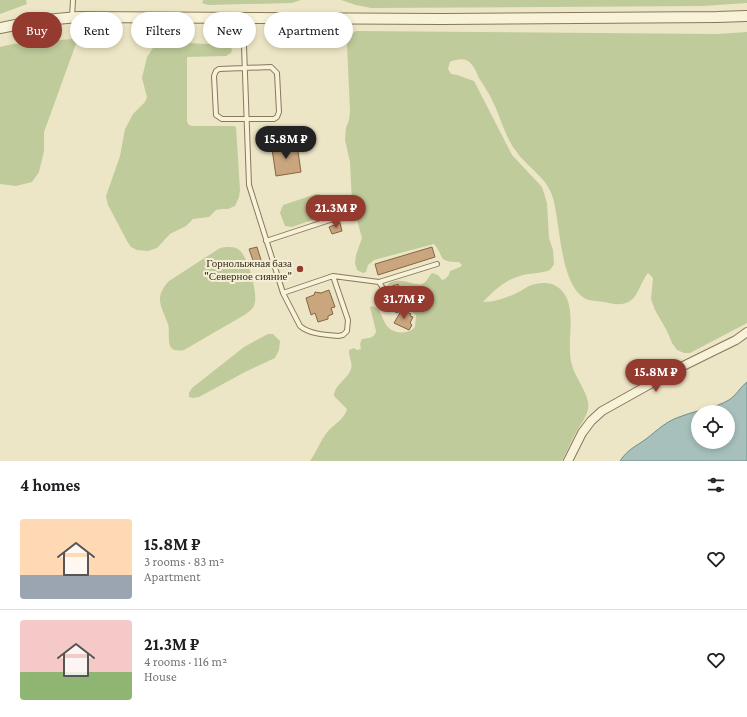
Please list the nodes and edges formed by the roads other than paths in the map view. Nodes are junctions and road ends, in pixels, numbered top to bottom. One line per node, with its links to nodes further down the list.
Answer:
1 (73, 0): 2 (lane)
2 (72, 12)
3 (747, 16): 5 (street)
4 (203, 17): 7 (street)
5 (256, 17)
6 (70, 18): 8 (street)
7 (123, 18)
8 (0, 28)
9 (243, 48): 10 (lane)
10 (244, 68): 11 (lane); 11 (lane); 11 (lane)
11 (246, 119): 13 (lane)
12 (336, 218): 13 (lane)
13 (266, 241): 17 (lane)
14 (437, 264): 16 (lane)
15 (333, 276): 16 (lane); 17 (lane); 17 (lane)
16 (379, 282): 18 (lane)
17 (283, 293)
18 (397, 310)
19 (747, 332): 20 (street)
20 (568, 461)

